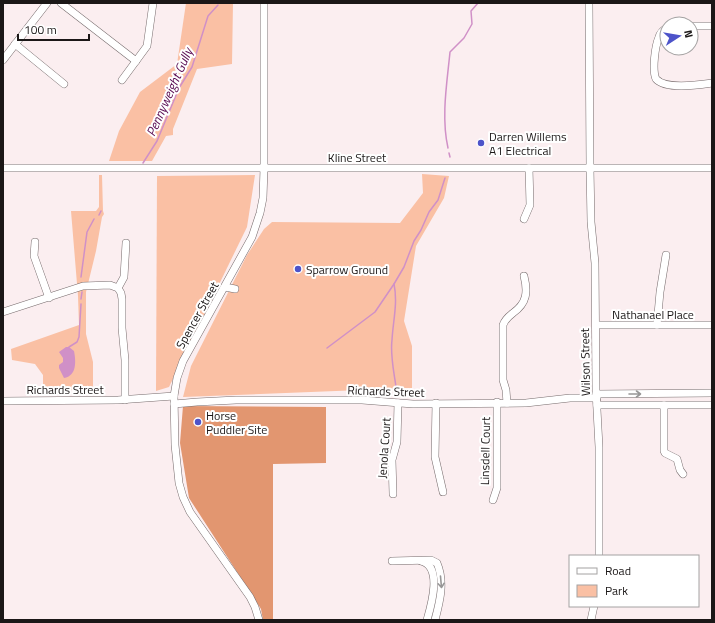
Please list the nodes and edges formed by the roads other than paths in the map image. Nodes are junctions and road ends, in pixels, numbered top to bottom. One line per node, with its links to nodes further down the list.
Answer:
1 (47, 3): 9 (street)
2 (61, 3): 11 (street)
3 (154, 3): 11 (street)
4 (264, 3): 16 (street, Spencer Street)
5 (589, 3): 18 (street, Wilson Street)
6 (699, 26): 7 (street)
7 (712, 26)
8 (659, 37): 13 (street)
9 (15, 44): 10 (street); 14 (street)
10 (3, 60)
11 (136, 61): 12 (street)
12 (122, 80)
13 (712, 83)
14 (64, 84)
15 (3, 168): 16 (street, Kline Street)
16 (264, 168): 17 (street, Kline Street); 25 (street, Spencer Street)
17 (529, 168): 18 (street, Kline Street); 20 (street)
18 (590, 168): 19 (street, Kline Street); 30 (street, Wilson Street)
19 (712, 168)
20 (524, 219)
21 (35, 242): 28 (street)
22 (126, 243): 26 (street)
23 (666, 255): 31 (street)
24 (524, 276): 39 (street)
25 (224, 287): 27 (street); 34 (street, Spencer Street)
26 (118, 288): 28 (street); 36 (street)
27 (235, 290)
28 (49, 298): 29 (street)
29 (3, 312)
30 (596, 325): 31 (street, Nathanael Place); 35 (street, Wilson Street)
31 (657, 325): 32 (street, Nathanael Place)
32 (711, 325)
33 (712, 394): 35 (street, Richards Street, one-way to 33)
34 (174, 396): 36 (street, Richards Street); 42 (street, Spencer Street)
35 (597, 399): 39 (street, Richards Street); 43 (street, Richards Street); 49 (street, Wilson Street)
36 (125, 400): 37 (street, Richards Street)
37 (3, 401)
38 (497, 402): 39 (street, Richards Street); 41 (street, Richards Street); 48 (street, Linsdell Court)
39 (507, 402)
40 (398, 403): 41 (street, Richards Street); 42 (street, Richards Street); 47 (street, Jenola Court)
41 (436, 403): 46 (street)
42 (174, 404): 53 (street, Spencer Street)
43 (664, 405): 44 (street, Richards Street); 45 (street)
44 (712, 405)
45 (683, 474)
46 (443, 492)
47 (393, 494)
48 (493, 500)
49 (599, 555)
50 (392, 561): 51 (street)
51 (419, 561): 54 (street); 55 (street, one-way to 55)
52 (594, 607): 56 (street)
53 (259, 620)
54 (426, 620)
55 (435, 620)
56 (591, 620)

